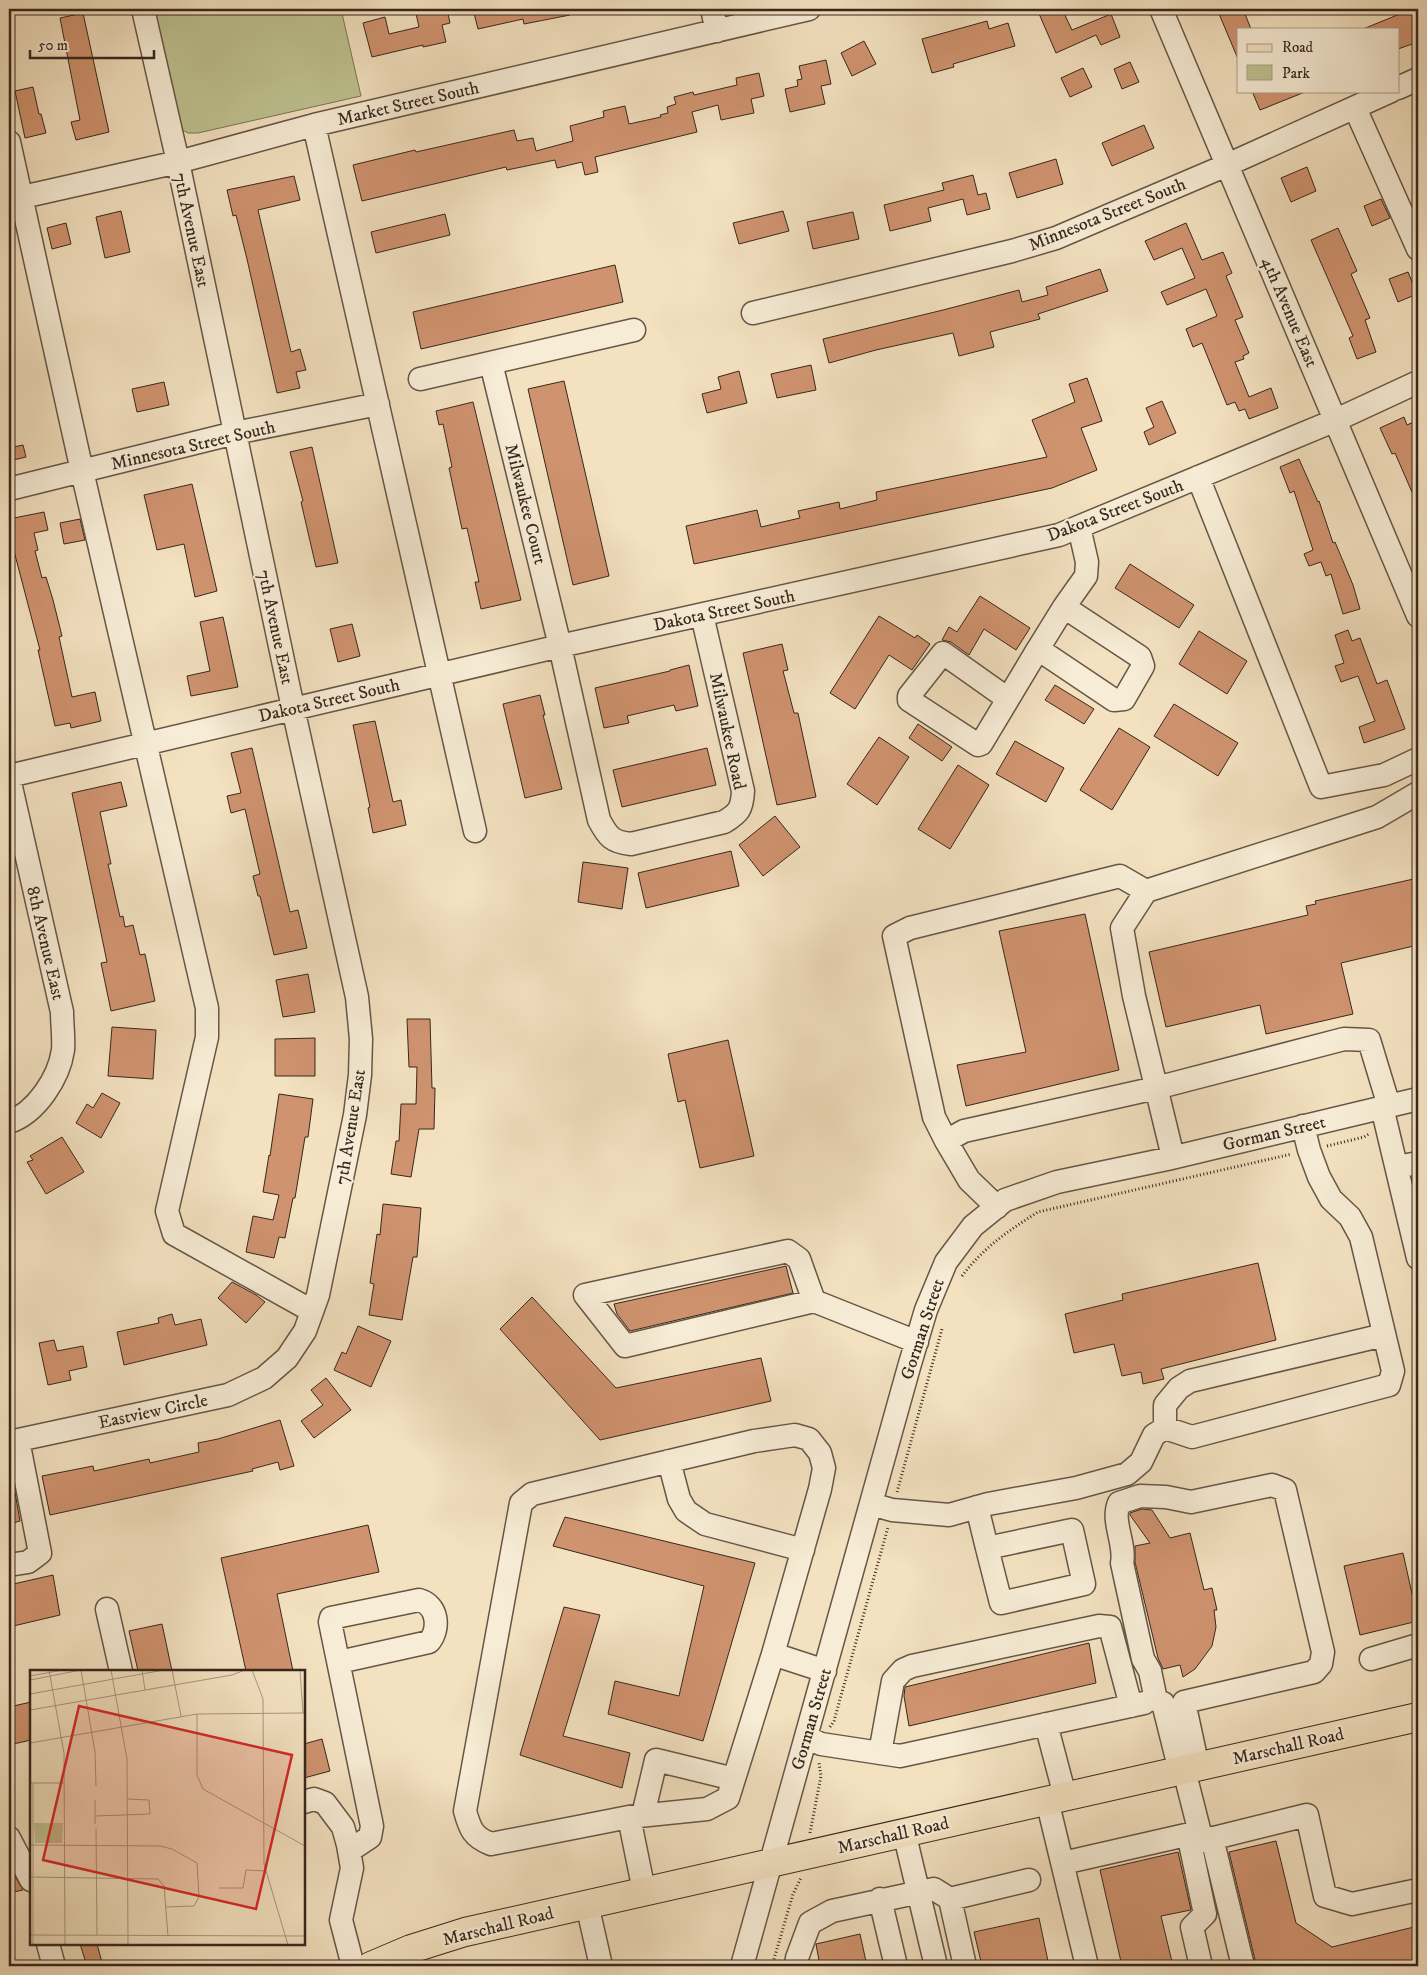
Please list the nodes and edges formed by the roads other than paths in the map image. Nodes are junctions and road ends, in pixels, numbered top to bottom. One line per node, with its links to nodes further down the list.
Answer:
1 (143, 9): 12 (street, 7th Avenue East)
2 (712, 9): 5 (street)
3 (809, 9): 5 (street, Market Street South)
4 (1161, 9): 13 (street, 4th Avenue East)
5 (717, 31): 10 (street, Market Street South)
6 (1418, 79): 7 (street)
7 (1400, 87)
8 (1389, 92): 9 (street, Minnesota Street South)
9 (1355, 108): 13 (street, Minnesota Street South); 15 (street)
10 (314, 125): 12 (street, Market Street South); 21 (street)
11 (9, 142): 14 (street)
12 (178, 162): 14 (street, Market Street South); 23 (street, 7th Avenue East)
13 (1227, 165): 16 (street, Minnesota Street South); 22 (street, 4th Avenue East)
14 (15, 199): 24 (street)
15 (1418, 249)
16 (753, 313)
17 (634, 330): 18 (street)
18 (491, 363): 19 (street); 31 (street, Milwaukee Court)
19 (420, 379)
20 (1418, 382): 22 (street, Dakota Street South)
21 (378, 404): 23 (street, Minnesota Street South); 33 (street)
22 (1336, 420): 25 (street, Dakota Street South); 30 (street, 4th Avenue East)
23 (235, 433): 24 (street, Minnesota Street South); 35 (street, 7th Avenue East)
24 (82, 471): 26 (street, Minnesota Street South); 36 (street)
25 (1198, 477): 27 (street, Dakota Street South); 37 (street)
26 (9, 489)
27 (1079, 527): 28 (street); 29 (street, Dakota Street South)
28 (1064, 607): 32 (street); 32 (street)
29 (702, 615): 31 (street, Dakota Street South); 31 (street, Milwaukee Road)
30 (1418, 616)
31 (560, 646): 33 (street, Dakota Street South)
32 (1038, 648): 34 (street)
33 (439, 674): 35 (street, Dakota Street South); 40 (street)
34 (1008, 699)
35 (293, 708): 36 (street, Dakota Street South); 54 (street, 7th Avenue East)
36 (146, 743): 38 (street, Dakota Street South); 54 (street)
37 (1418, 759)
38 (9, 777): 45 (street, 8th Avenue East)
39 (1418, 793): 41 (street)
40 (475, 831)
41 (1146, 891): 42 (street); 47 (street)
42 (1156, 1088): 44 (street); 47 (street); 48 (street)
43 (1418, 1099): 44 (street, Gorman Street)
44 (1386, 1113): 46 (street, Gorman Street); 50 (street)
45 (9, 1122)
46 (1302, 1126): 48 (street, Gorman Street); 55 (street)
47 (946, 1141): 51 (street)
48 (1173, 1157): 51 (street, Gorman Street)
49 (1418, 1163): 50 (street)
50 (1396, 1168): 52 (street)
51 (997, 1207): 56 (street, Gorman Street)
52 (1418, 1258)
53 (814, 1301): 53 (street); 56 (street)
54 (312, 1311): 57 (street, 7th Avenue East)
55 (1384, 1335): 58 (street); 58 (street)
56 (917, 1342): 61 (street, Gorman Street)
57 (287, 1358): 59 (street, Eastview Circle)
58 (1166, 1428): 62 (street)
59 (13, 1441): 65 (street)
60 (669, 1461): 64 (street); 64 (street); 83 (street)
61 (871, 1504): 62 (street); 72 (street, Gorman Street)
62 (977, 1508): 63 (street)
63 (987, 1548): 63 (street)
64 (803, 1550): 68 (street)
65 (9, 1565)
66 (107, 1608): 71 (street)
67 (1418, 1645): 69 (street)
68 (772, 1654): 72 (street); 80 (street)
69 (1371, 1659)
70 (339, 1662): 87 (street)
71 (121, 1670)
72 (824, 1671): 77 (street, Gorman Street)
73 (1168, 1703): 73 (street); 74 (street); 79 (street)
74 (1131, 1706): 76 (street); 78 (street)
75 (1418, 1717): 79 (main road, Marschall Road)
76 (1046, 1724): 78 (street); 81 (street)
77 (814, 1741): 78 (street); 88 (street, Gorman Street)
78 (880, 1754)
79 (1187, 1769): 81 (main road, Marschall Road); 85 (street)
80 (734, 1779): 83 (street); 83 (street)
81 (1056, 1798): 84 (main road, Marschall Road); 89 (street)
82 (305, 1802): 87 (street)
83 (636, 1816): 93 (street)
84 (904, 1832): 88 (main road, Marschall Road); 94 (street)
85 (1204, 1837): 89 (street); 92 (street); 109 (street); 110 (street)
86 (9, 1840): 90 (street)
87 (349, 1851): 100 (street)
88 (771, 1862): 93 (main road, Marschall Road); 103 (street, Gorman Street)
89 (1063, 1863): 108 (street)
90 (30, 1878)
91 (1029, 1880): 95 (street)
92 (1418, 1890)
93 (644, 1891): 97 (main road, Marschall Road)
94 (918, 1891): 95 (street); 96 (street); 106 (street)
95 (950, 1899): 107 (street)
96 (880, 1900): 104 (street); 105 (street)
97 (588, 1904): 101 (main road, Marschall Road); 102 (street)
98 (48, 1945): 99 (street)
99 (54, 1966)
100 (353, 1966)
101 (372, 1966)
102 (601, 1966)
103 (742, 1966)
104 (796, 1966)
105 (896, 1966)
106 (936, 1966)
107 (966, 1966)
108 (1087, 1966)
109 (1201, 1966)
110 (1243, 1966)

